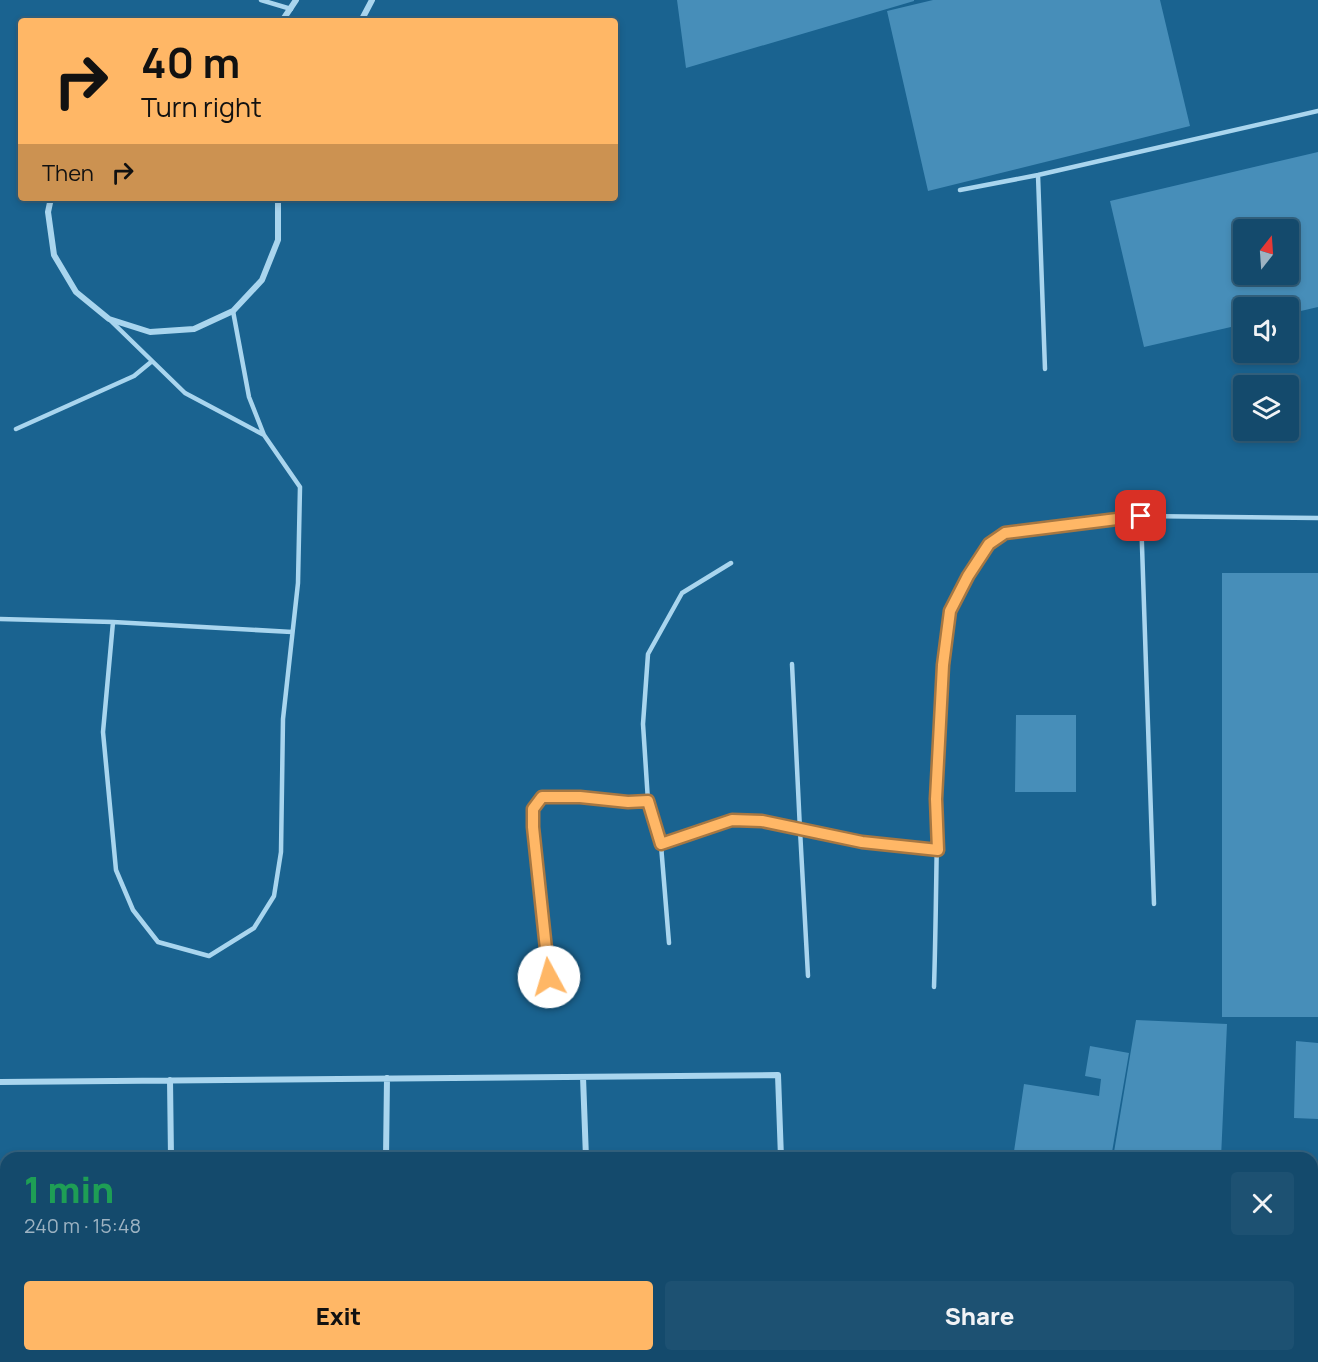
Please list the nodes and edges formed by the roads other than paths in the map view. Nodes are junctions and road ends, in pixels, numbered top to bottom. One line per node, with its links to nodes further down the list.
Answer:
1 (261, 0): 4 (lane)
2 (296, 0): 4 (street)
3 (372, 0): 6 (street)
4 (291, 9): 5 (street)
5 (284, 18)
6 (363, 18)
7 (1318, 111): 8 (lane)
8 (1038, 175): 9 (lane); 15 (lane)
9 (960, 190)
10 (50, 201): 13 (street)
11 (278, 201): 12 (street)
12 (232, 310): 13 (street); 17 (lane)
13 (109, 319): 14 (lane)
14 (151, 362): 16 (lane); 17 (lane)
15 (1045, 369)
16 (16, 429)
17 (264, 435): 23 (lane)
18 (1141, 516): 19 (lane); 28 (lane); 29 (lane)
19 (1318, 518)
20 (731, 563): 25 (lane)
21 (0, 619): 22 (lane)
22 (113, 622): 23 (lane); 23 (lane)
23 (292, 632)
24 (792, 664): 26 (lane)
25 (648, 801): 27 (lane); 33 (lane)
26 (800, 830): 27 (lane); 28 (lane); 31 (lane)
27 (661, 844): 30 (lane)
28 (938, 850): 32 (lane)
29 (1154, 904)
30 (669, 943)
31 (808, 976)
32 (934, 987)
33 (551, 999)
34 (583, 1077): 35 (street); 40 (street); 41 (street)
35 (387, 1078): 36 (street); 39 (street)
36 (170, 1080): 37 (street); 38 (street)
37 (0, 1082)
38 (171, 1152)
39 (386, 1152)
40 (586, 1152)
41 (781, 1152)

